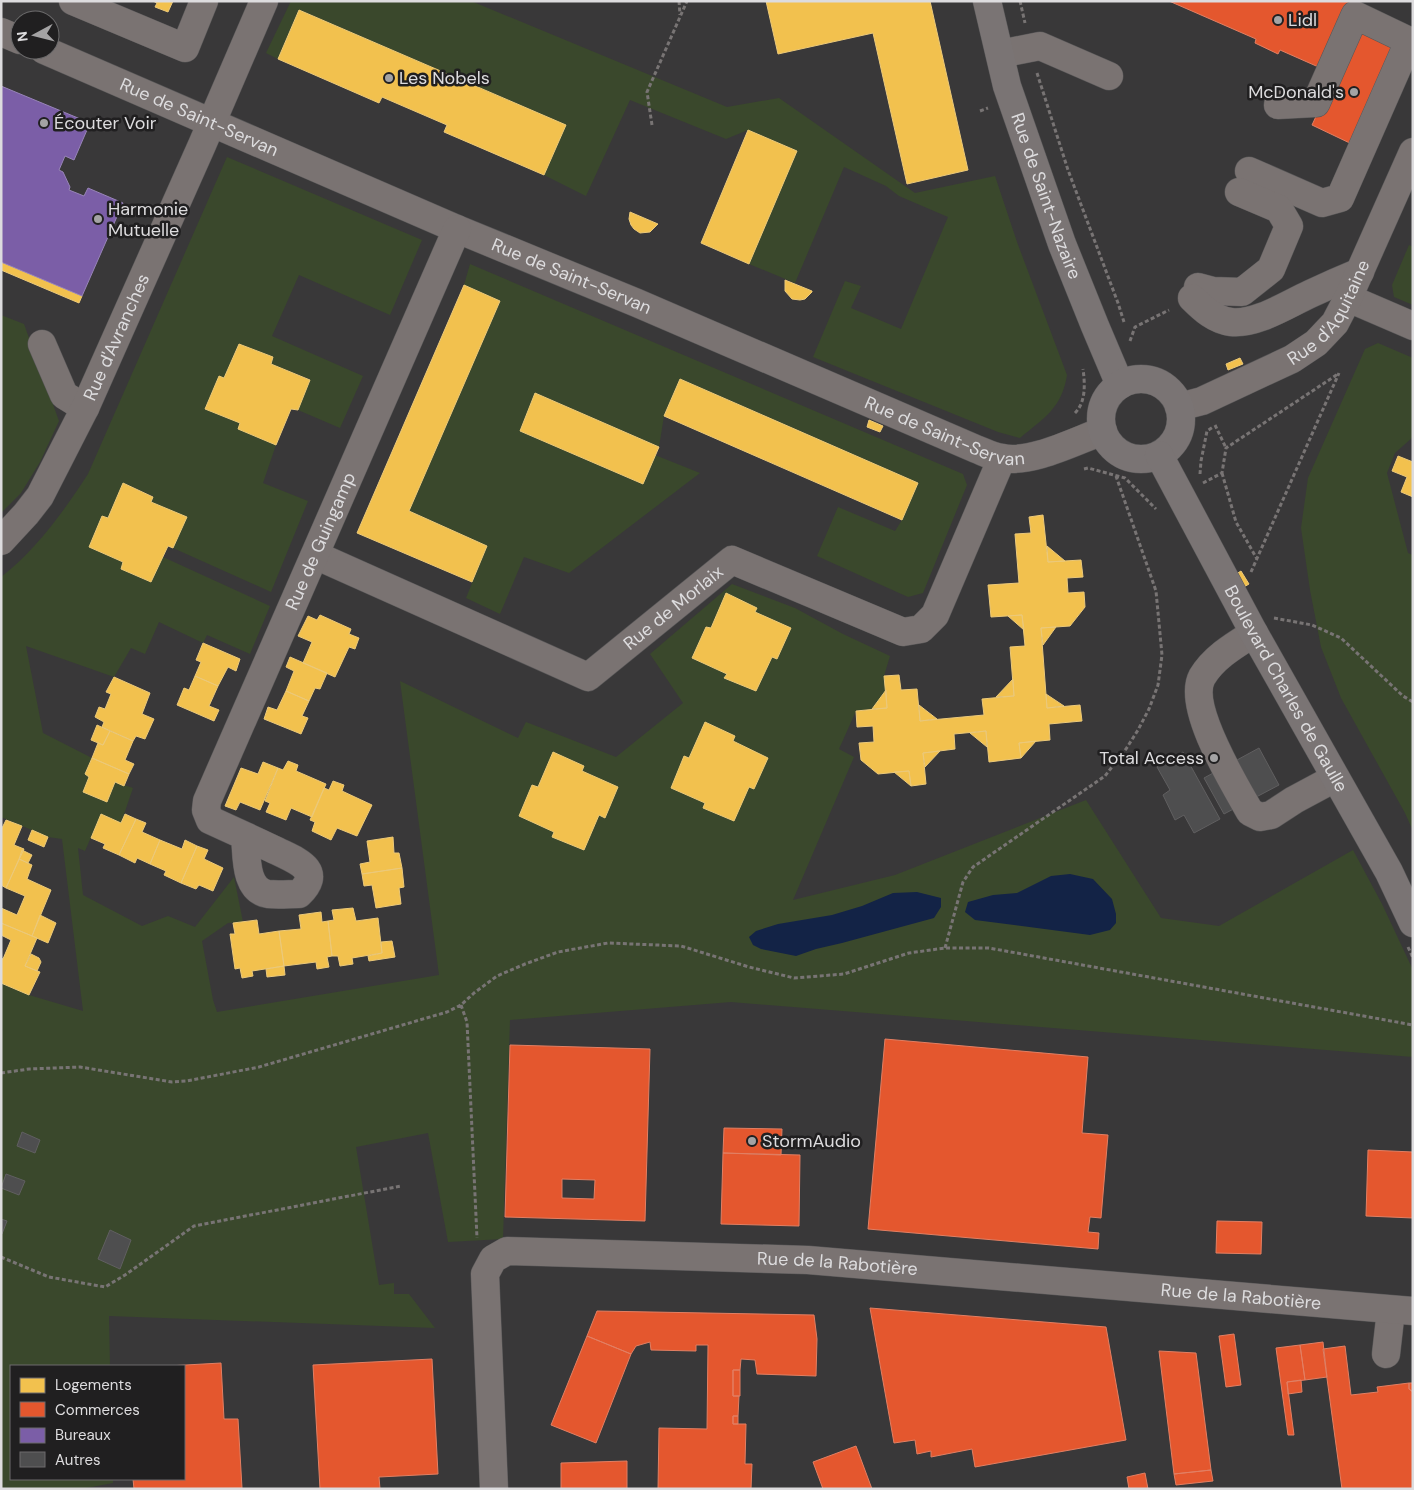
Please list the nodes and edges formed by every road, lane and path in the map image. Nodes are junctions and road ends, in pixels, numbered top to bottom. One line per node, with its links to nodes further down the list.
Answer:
1 (73, 1): 2 (street)
2 (204, 1)
3 (264, 1): 14 (street, Rue d'Avranches)
4 (679, 1): 8 (path)
5 (687, 1): 8 (path)
6 (987, 1): 10 (main road, Rue de Saint-Nazaire)
7 (1020, 1): 9 (path)
8 (680, 16): 15 (path)
9 (1029, 48): 10 (street); 12 (street); 21 (path)
10 (1000, 54): 25 (main road, Rue de Saint-Nazaire)
11 (60, 57): 14 (street, Rue de Saint-Servan)
12 (1109, 76)
13 (1278, 105): 18 (street)
14 (212, 122): 17 (street, Rue de Saint-Servan); 27 (street, Rue d'Avranches)
15 (652, 125)
16 (1413, 152): 18 (street, Rue d'Aquitaine)
17 (456, 229): 32 (street, Rue de Saint-Servan); 39 (street, Rue de Guingamp)
18 (1360, 272): 19 (street, Rue d'Aquitaine)
19 (1348, 298): 22 (street); 26 (street, Rue d'Aquitaine)
20 (1153, 318): 23 (path)
21 (1125, 326)
22 (1413, 326)
23 (1127, 334)
24 (42, 344): 27 (street)
25 (1120, 385): 26 (main road); 29 (main road)
26 (1179, 407): 31 (main road)
27 (85, 408): 38 (street, Rue d'Avranches)
28 (1215, 425): 30 (path)
29 (1103, 431): 31 (main road); 32 (street, Rue de Saint-Servan)
30 (1226, 448): 34 (path); 40 (path)
31 (1159, 455): 42 (main road, Boulevard Charles de Gaulle)
32 (1002, 458): 39 (street, Rue de Morlaix)
33 (1081, 470): 35 (path)
34 (1222, 473): 36 (path); 40 (path)
35 (1116, 476): 37 (path); 47 (path)
36 (1200, 485)
37 (1157, 509)
38 (1, 541)
39 (315, 555): 45 (street, Rue de Guingamp)
40 (1257, 559): 41 (path)
41 (1249, 577)
42 (1262, 625): 43 (path); 44 (main road, Boulevard Charles de Gaulle); 44 (street)
43 (1413, 702)
44 (1335, 778): 46 (main road, Boulevard Charles de Gaulle)
45 (245, 836)
46 (1413, 923)
47 (945, 948): 48 (path); 49 (path)
48 (460, 1005): 50 (path); 53 (path)
49 (1413, 1026)
50 (1, 1074)
51 (401, 1186): 52 (path)
52 (1, 1257)
53 (485, 1274): 54 (street, Rue de la Rabotière); 56 (street)
54 (1402, 1310): 55 (street)
55 (1386, 1354)
56 (494, 1489)

